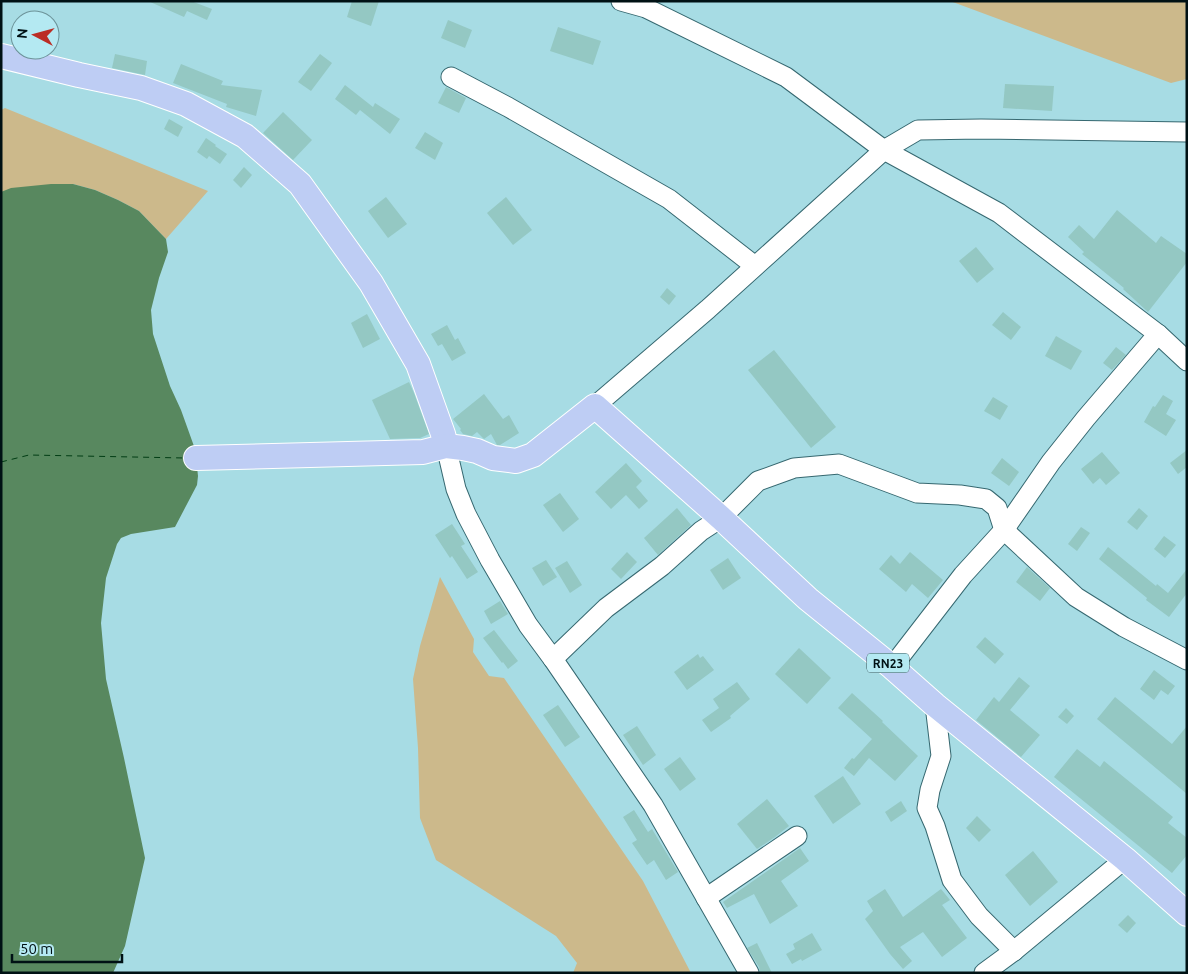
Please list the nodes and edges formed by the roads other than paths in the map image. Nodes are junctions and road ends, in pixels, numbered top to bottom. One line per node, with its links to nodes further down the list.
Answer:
1 (621, 1): 5 (street)
2 (1, 56): 10 (main road)
3 (451, 76): 6 (street)
4 (1187, 132): 5 (street)
5 (884, 150): 6 (street); 7 (street)
6 (755, 266): 9 (street)
7 (1158, 334): 8 (street); 13 (street)
8 (1187, 362)
9 (595, 406): 10 (main road); 12 (main road, RN23)
10 (446, 446): 11 (main road); 14 (street)
11 (196, 458)
12 (721, 518): 13 (street); 14 (street); 16 (main road, RN23)
13 (1004, 530): 15 (street); 16 (street)
14 (552, 659): 20 (street)
15 (1187, 660)
16 (892, 667): 17 (main road, RN23)
17 (935, 705): 19 (main road, RN23); 22 (street)
18 (797, 836): 20 (street)
19 (1125, 859): 21 (main road, RN23); 22 (street)
20 (706, 898): 23 (street)
21 (1187, 914)
22 (1014, 951): 24 (street)
23 (749, 973)
24 (984, 973)

